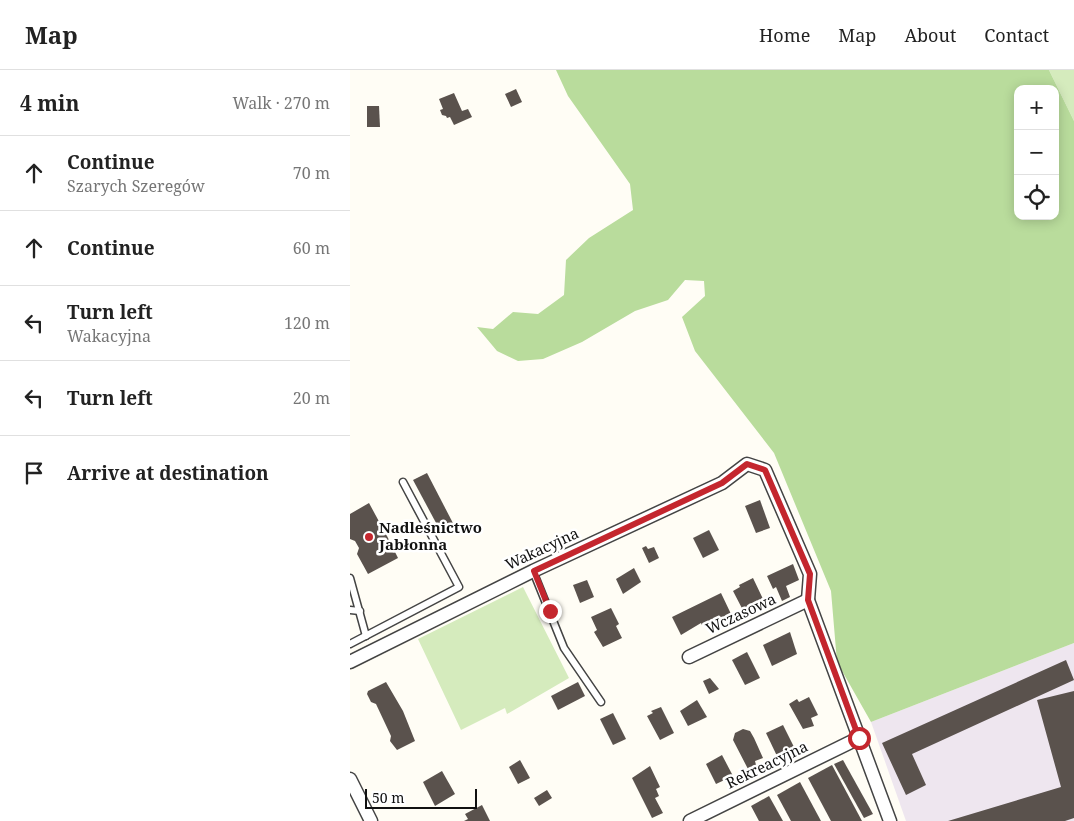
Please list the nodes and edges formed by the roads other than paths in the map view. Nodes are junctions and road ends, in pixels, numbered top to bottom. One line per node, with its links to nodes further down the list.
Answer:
1 (403, 482): 7 (lane)
2 (534, 571): 4 (street, Wakacyjna); 10 (street, Wakacyjna); 11 (lane)
3 (350, 578): 6 (lane)
4 (808, 600): 9 (street, Wczasowa); 12 (street)
5 (350, 610): 6 (lane)
6 (360, 611): 7 (lane)
7 (366, 636): 8 (lane)
8 (350, 644)
9 (689, 656)
10 (350, 662)
11 (601, 702)
12 (859, 738): 15 (street, Rekreacyjna); 16 (street)
13 (350, 779): 14 (street)
14 (371, 821)
15 (690, 821)
16 (890, 821)

